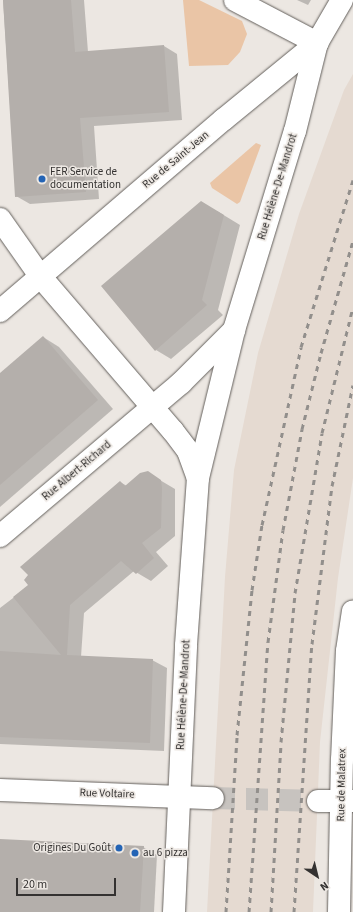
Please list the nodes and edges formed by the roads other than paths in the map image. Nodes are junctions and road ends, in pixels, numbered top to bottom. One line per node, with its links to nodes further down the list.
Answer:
1 (235, 0): 3 (main road)
2 (342, 0): 3 (main road, Rue de Saint-Jean)
3 (317, 43): 5 (main road, Rue de Saint-Jean); 7 (main road, Rue Hélène-De-Mandrot)
4 (0, 219): 5 (main road)
5 (40, 276): 6 (main road, Rue de Saint-Jean); 8 (main road)
6 (0, 311)
7 (234, 330): 8 (main road, Rue Hélène-De-Mandrot); 9 (main road, Rue Hélène-De-Mandrot)
8 (154, 406): 9 (main road, Rue Hélène-De-Mandrot); 10 (main road, Rue Albert-Richard)
9 (198, 478): 13 (main road, Rue Hélène-De-Mandrot)
10 (0, 536)
11 (353, 611): 16 (main road, Rue de Malatrex)
12 (0, 790): 13 (main road, Rue Voltaire)
13 (178, 797): 14 (main road, Rue Voltaire); 17 (main road, Rue Hélène-De-Mandrot)
14 (213, 798)
15 (318, 801): 16 (main road)
16 (347, 801): 18 (main road, Rue de Malatrex)
17 (174, 912)
18 (339, 912)

